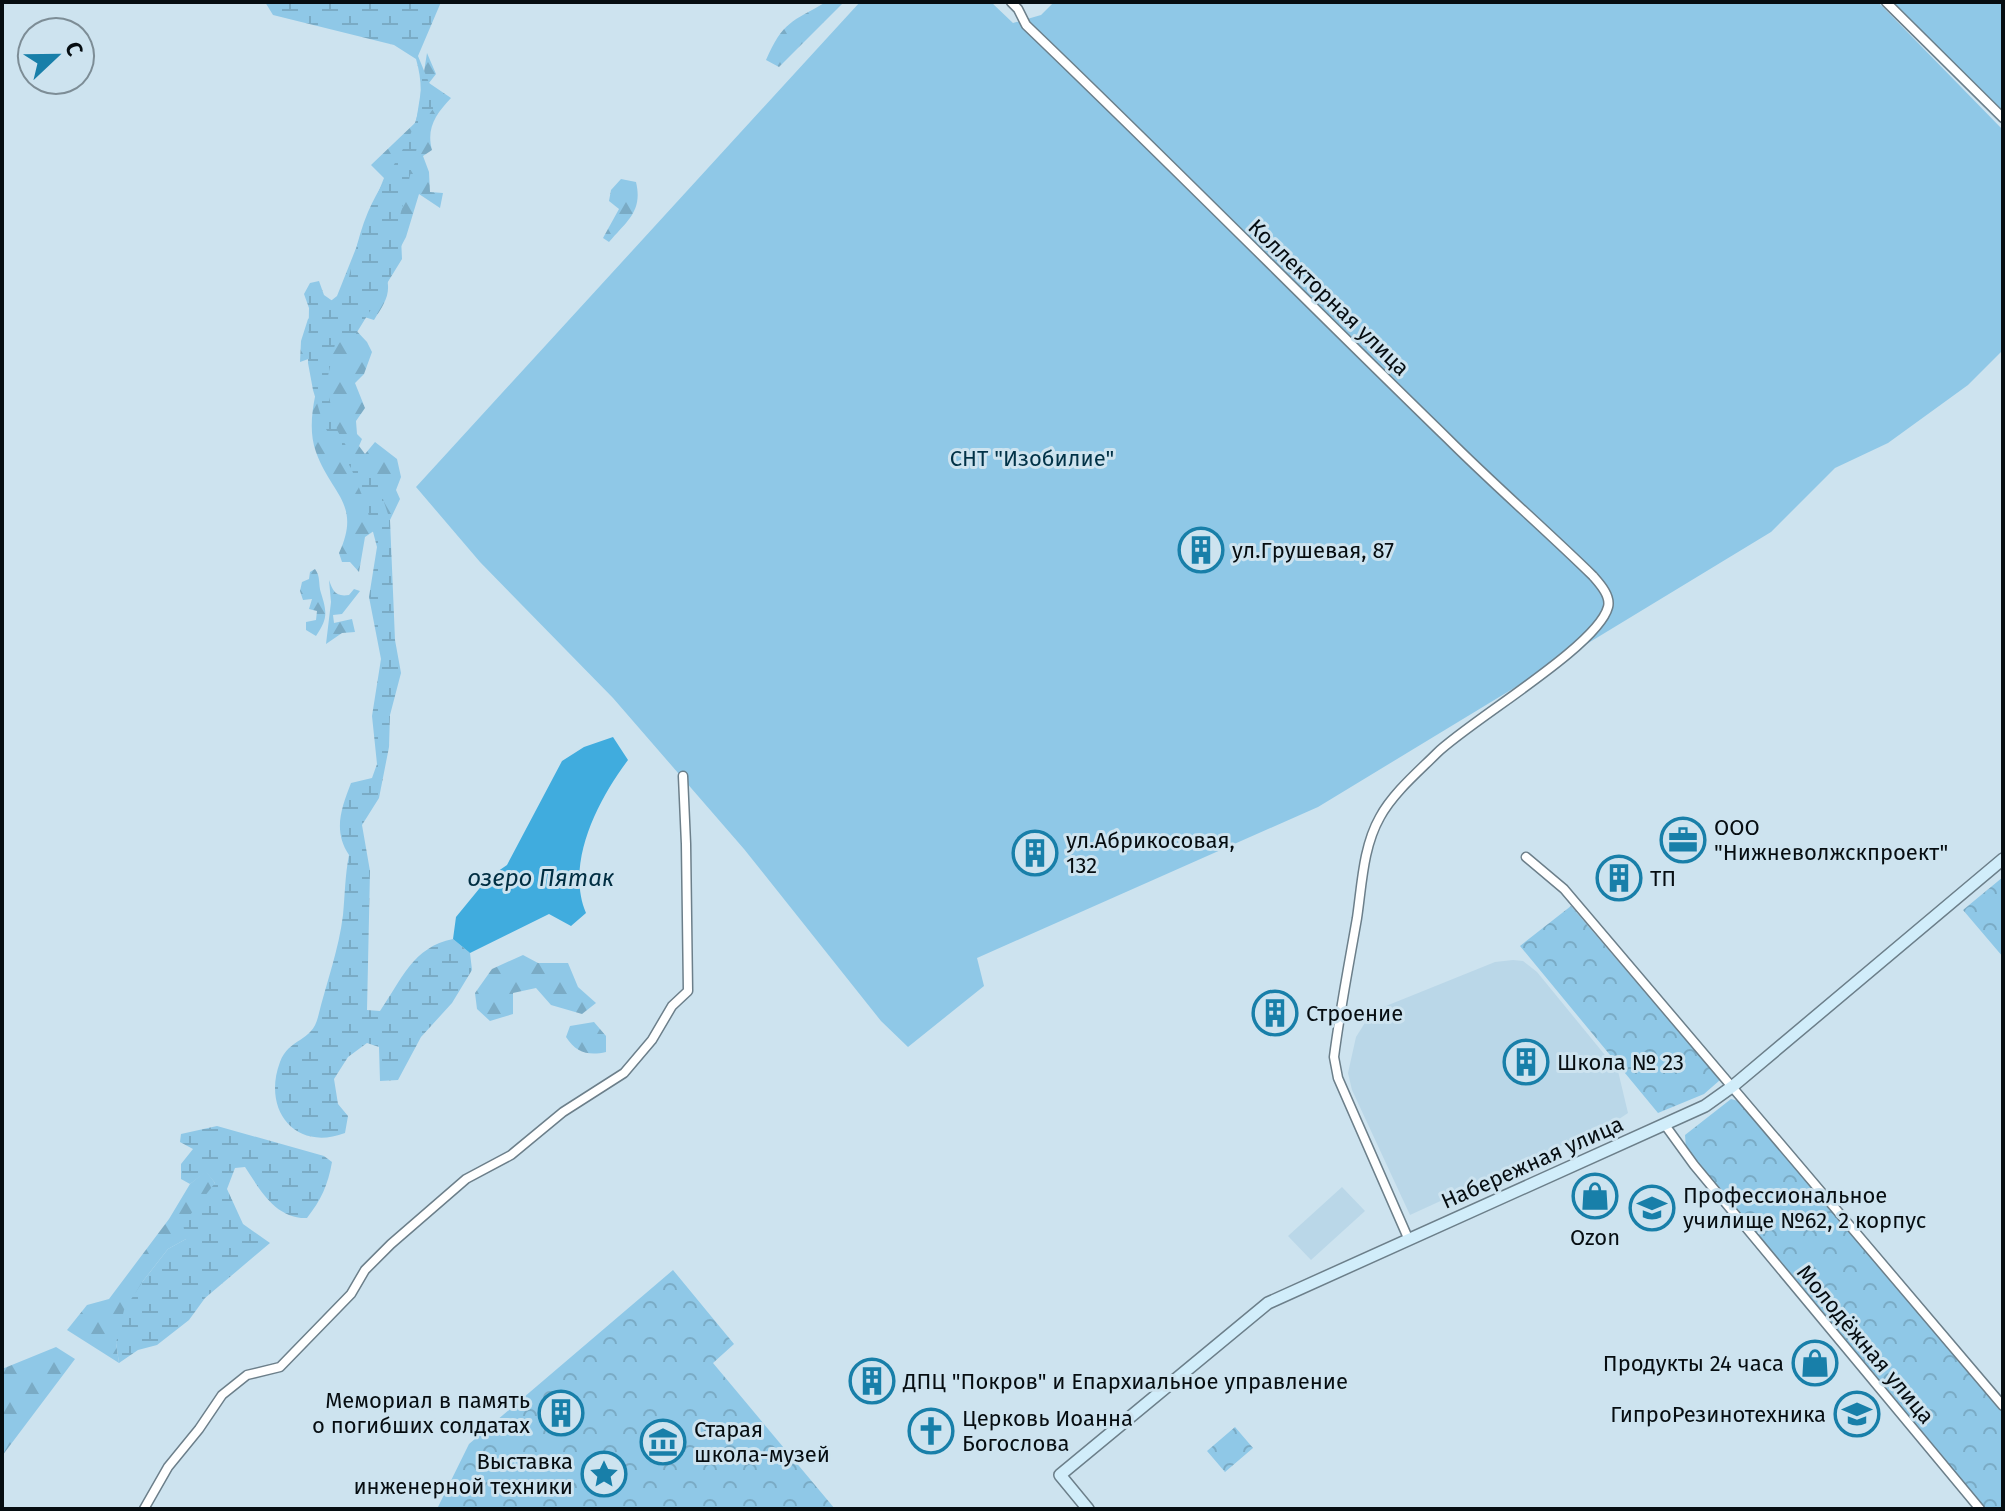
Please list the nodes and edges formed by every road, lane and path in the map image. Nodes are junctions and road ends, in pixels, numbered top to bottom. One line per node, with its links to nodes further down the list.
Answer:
1 (1886, 2): 3 (street)
2 (1017, 4): 9 (street, Коллекторная улица)
3 (2003, 118)
4 (683, 776): 11 (street)
5 (1526, 857): 7 (street)
6 (2003, 859): 7 (street, Набережная улица)
7 (1733, 1086): 8 (street, Набережная улица); 10 (street)
8 (1665, 1125): 9 (street, Набережная улица); 13 (street, Молодёжная улица)
9 (1408, 1238): 12 (street, Набережная улица)
10 (2003, 1406)
11 (144, 1509)
12 (1088, 1509)
13 (1980, 1509)

